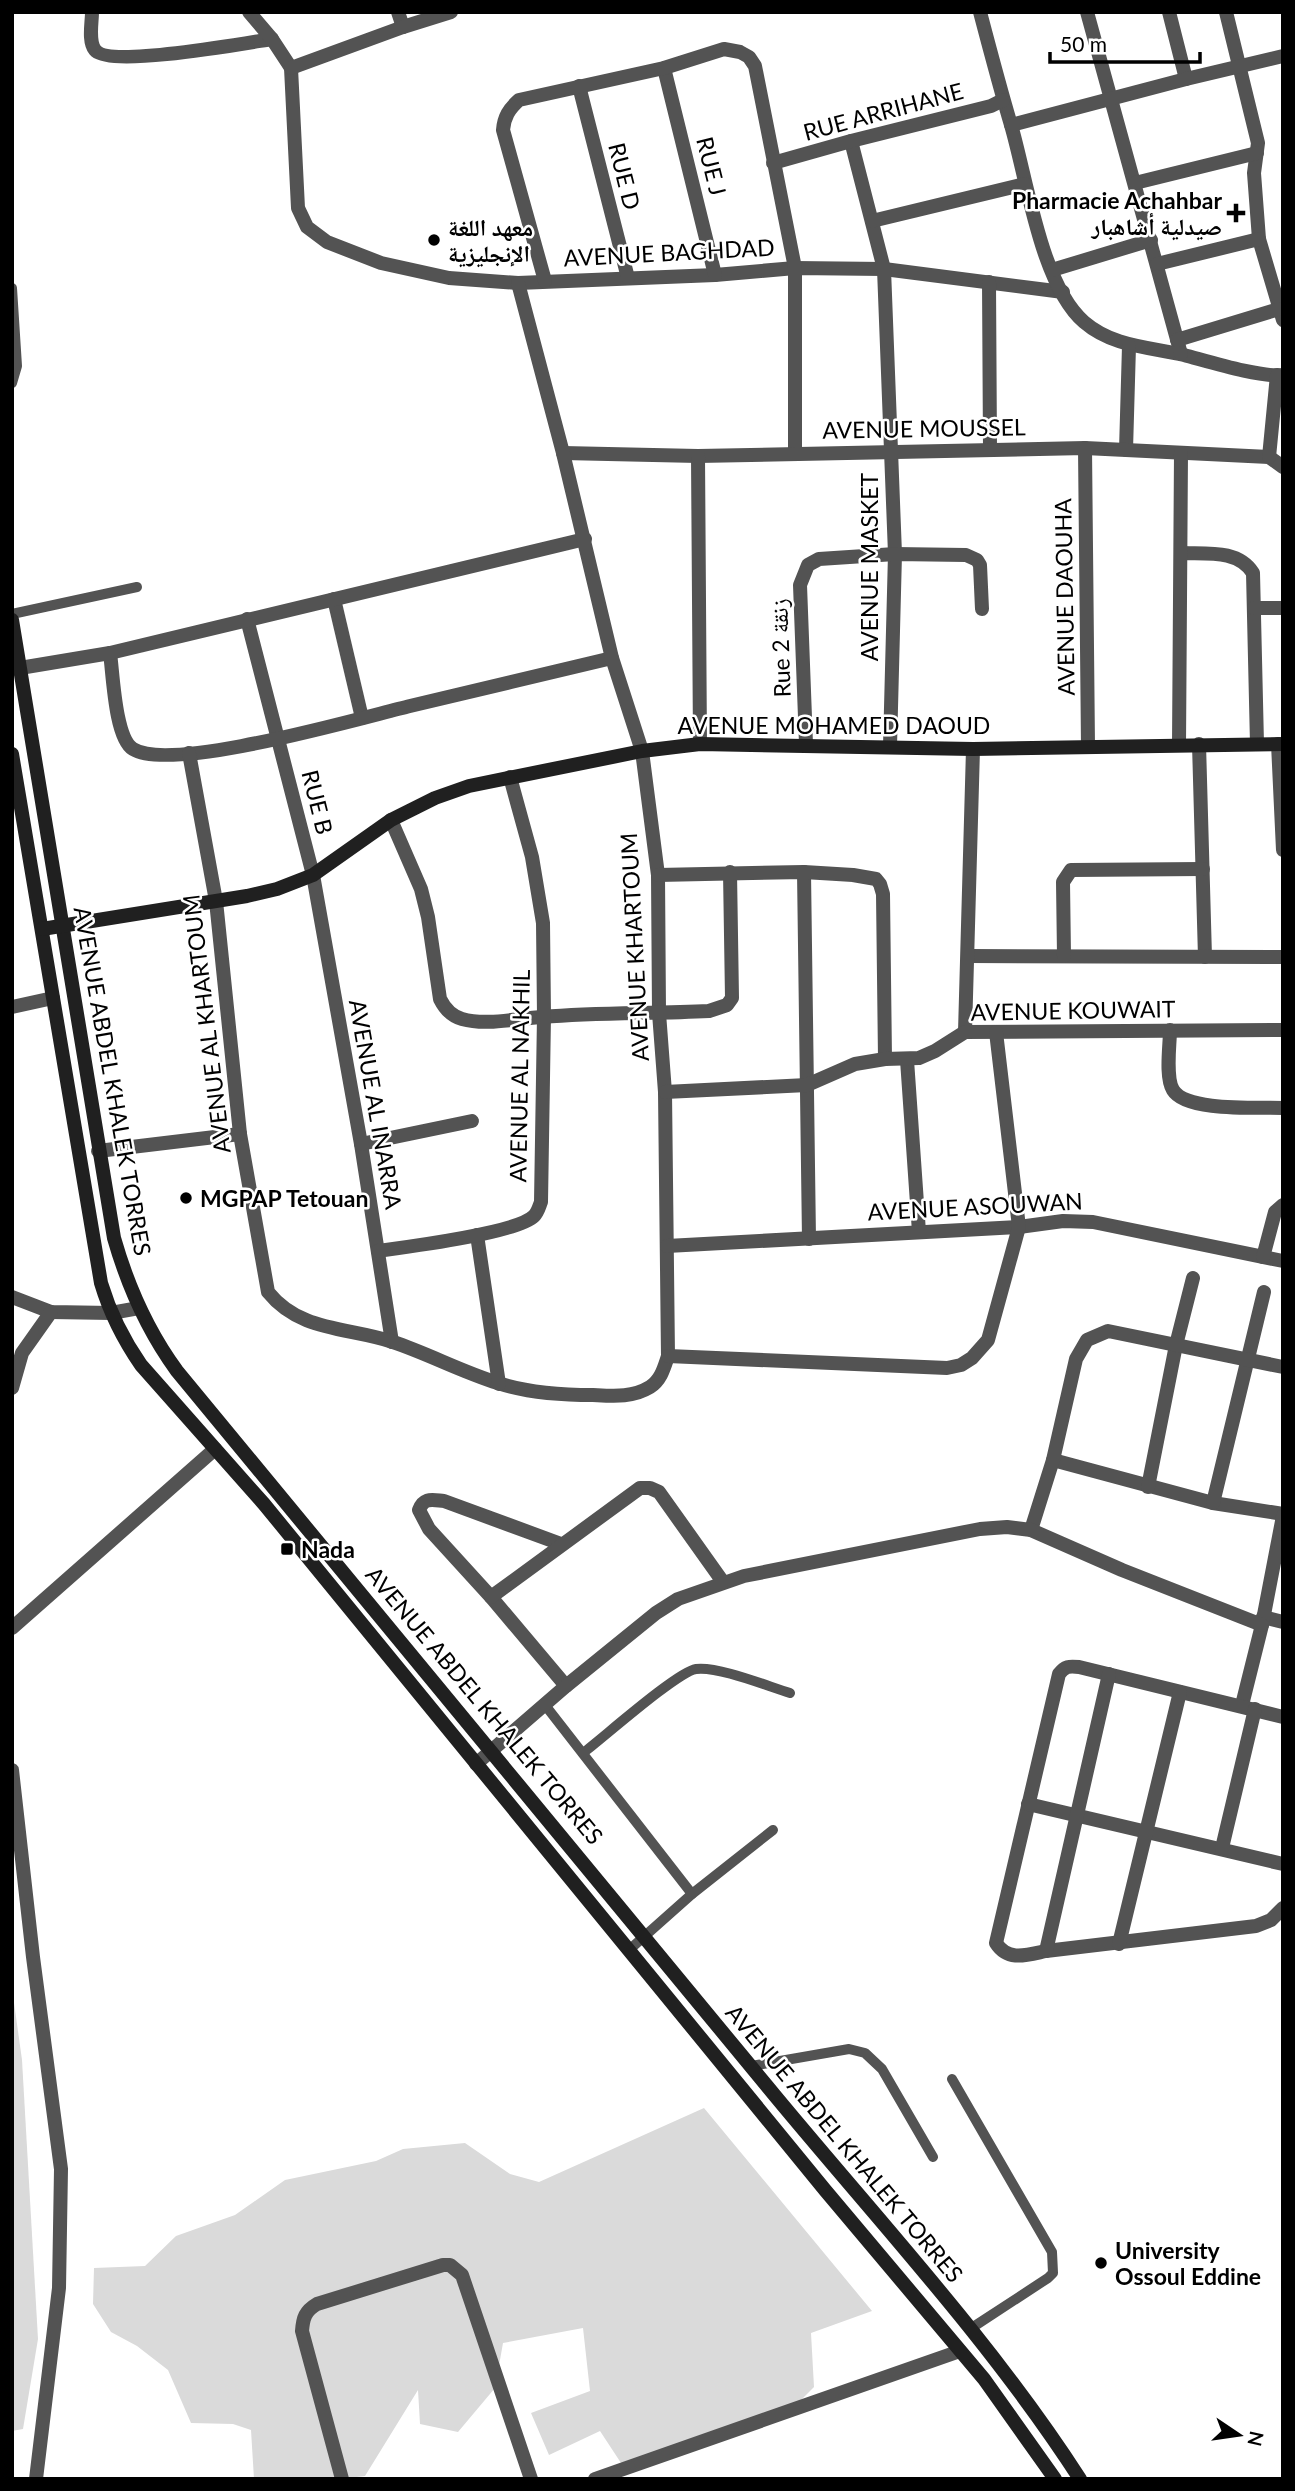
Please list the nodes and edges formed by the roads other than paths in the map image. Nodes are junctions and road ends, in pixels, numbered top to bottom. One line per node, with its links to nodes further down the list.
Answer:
1 (92, 12): 10 (street)
2 (249, 12): 10 (street)
3 (398, 12): 9 (street)
4 (451, 12): 9 (street)
5 (980, 12): 17 (street)
6 (1087, 12): 18 (street)
7 (1169, 12): 15 (street)
8 (1226, 12): 12 (street)
9 (402, 27): 13 (street)
10 (272, 39): 13 (street)
11 (1283, 56): 12 (street)
12 (1238, 67): 15 (street); 21 (street)
13 (291, 68): 36 (street, AVENUE BAGHDAD)
14 (664, 68): 16 (street); 22 (street); 32 (street, RUE J)
15 (1186, 79): 18 (street)
16 (579, 86): 33 (street, RUE D); 34 (street)
17 (1003, 100): 19 (street); 20 (street, RUE ARRIHANE)
18 (1112, 100): 19 (street); 23 (street)
19 (1011, 125): 24 (street)
20 (851, 141): 22 (street, RUE ARRIHANE); 25 (street, AVENUE MASKET)
21 (1257, 153): 23 (street); 26 (street)
22 (773, 163): 30 (street)
23 (1136, 183): 27 (street)
24 (1026, 184): 25 (street); 29 (street)
25 (872, 221): 31 (street, AVENUE MASKET)
26 (1259, 239): 28 (street); 39 (street)
27 (1151, 240): 28 (street); 29 (street)
28 (1157, 264): 41 (street)
29 (1050, 265): 38 (street)
30 (795, 268): 31 (street, AVENUE BAGHDAD); 32 (street, AVENUE BAGHDAD); 47 (street)
31 (884, 269): 35 (street, AVENUE BAGHDAD); 49 (street, AVENUE MASKET)
32 (715, 275): 33 (street, AVENUE BAGHDAD)
33 (628, 278): 34 (street, AVENUE BAGHDAD)
34 (545, 281): 36 (street, AVENUE BAGHDAD)
35 (989, 282): 38 (street, AVENUE BAGHDAD); 45 (street)
36 (518, 283): 48 (street, AVENUE KHARTOUM)
37 (12, 288): 43 (lane)
38 (1063, 292): 40 (street)
39 (1281, 315): 41 (street)
40 (1129, 346): 41 (street); 46 (street)
41 (1179, 347): 42 (street)
42 (1280, 375): 52 (street)
43 (12, 383)
44 (1085, 448): 45 (street, AVENUE MOUSSEL); 46 (street, AVENUE MOUSSEL); 77 (street, AVENUE DAOUHA)
45 (990, 450): 49 (street, AVENUE MOUSSEL)
46 (1126, 450): 50 (street, AVENUE MOUSSEL)
47 (795, 452): 49 (street, AVENUE MOUSSEL); 51 (street, AVENUE MOUSSEL)
48 (563, 453): 51 (street, AVENUE MOUSSEL); 54 (street, AVENUE KHARTOUM)
49 (892, 453): 56 (street, AVENUE MASKET)
50 (1181, 453): 52 (street, AVENUE MOUSSEL); 55 (street)
51 (698, 456): 70 (street)
52 (1269, 457): 53 (street)
53 (1283, 467)
54 (585, 538): 58 (street); 66 (street, AVENUE KHARTOUM)
55 (1181, 553): 59 (street); 75 (street)
56 (895, 554): 61 (street); 71 (street, Rue 2 زنقة); 76 (street, AVENUE MASKET)
57 (137, 587): 62 (lane)
58 (334, 599): 63 (street); 68 (street)
59 (1254, 608): 60 (street); 73 (street)
60 (1283, 608)
61 (982, 609)
62 (12, 614)
63 (247, 619): 65 (street); 69 (street, RUE B)
64 (12, 620): 67 (main road, AVENUE ABDEL KHALEK TORRES)
65 (110, 653): 67 (street); 80 (street)
66 (612, 658): 68 (street); 79 (street, AVENUE KHARTOUM)
67 (20, 668): 91 (main road, AVENUE ABDEL KHALEK TORRES)
68 (362, 718): 69 (street)
69 (278, 740): 80 (street); 88 (street, RUE B)
70 (700, 744): 71 (main road, AVENUE MOHAMED DAOUD); 79 (main road, AVENUE MOHAMED DAOUD)
71 (806, 744): 76 (main road, AVENUE MOHAMED DAOUD)
72 (1199, 744): 73 (main road, AVENUE MOHAMED DAOUD); 75 (main road, AVENUE MOHAMED DAOUD); 85 (street)
73 (1257, 744): 74 (main road, AVENUE MOHAMED DAOUD)
74 (1281, 744): 84 (street)
75 (1180, 745): 77 (main road, AVENUE MOHAMED DAOUD)
76 (890, 746): 78 (main road, AVENUE MOHAMED DAOUD)
77 (1088, 746): 78 (main road, AVENUE MOHAMED DAOUD)
78 (973, 749): 93 (street)
79 (642, 751): 82 (main road, AVENUE MOHAMED DAOUD); 89 (street, AVENUE KHARTOUM)
80 (189, 753): 90 (street, AVENUE AL KHARTOUM)
81 (12, 754): 92 (main road, AVENUE ABDEL KHALEK TORRES)
82 (510, 777): 83 (main road, AVENUE MOHAMED DAOUD); 100 (street, AVENUE AL NAKHIL)
83 (391, 820): 88 (main road, AVENUE MOHAMED DAOUD); 100 (street)
84 (1283, 850)
85 (1203, 869): 94 (street); 95 (street)
86 (730, 872): 87 (street); 89 (street); 99 (street)
87 (804, 872): 105 (street); 107 (street)
88 (313, 875): 90 (main road, AVENUE MOHAMED DAOUD); 112 (street, AVENUE AL INARRA)
89 (658, 875): 99 (street, AVENUE KHARTOUM)
90 (216, 901): 91 (main road, AVENUE MOHAMED DAOUD); 111 (street, AVENUE AL KHARTOUM)
91 (62, 925): 92 (main road, AVENUE MOHAMED DAOUD); 113 (main road, AVENUE ABDEL KHALEK TORRES)
92 (42, 929): 97 (main road, AVENUE ABDEL KHALEK TORRES)
93 (969, 956): 94 (street); 103 (street)
94 (1064, 956): 95 (street)
95 (1205, 957): 96 (street)
96 (1283, 957)
97 (53, 998): 98 (street); 128 (main road, AVENUE ABDEL KHALEK TORRES)
98 (12, 1007)
99 (659, 1013): 100 (street); 108 (street, AVENUE KHARTOUM)
100 (544, 1016): 117 (street, AVENUE AL NAKHIL)
101 (1170, 1030): 102 (street, AVENUE KOUWAIT); 104 (street, AVENUE KOUWAIT); 109 (street)
102 (1283, 1030)
103 (965, 1032): 104 (street, AVENUE KOUWAIT); 106 (street, AVENUE KOUWAIT)
104 (996, 1032): 115 (street)
105 (885, 1059): 106 (street, AVENUE KOUWAIT); 107 (street, AVENUE KOUWAIT)
106 (907, 1060): 116 (street)
107 (807, 1085): 108 (street, AVENUE KOUWAIT); 118 (street)
108 (664, 1091): 119 (street, AVENUE KHARTOUM)
109 (1283, 1108)
110 (472, 1121): 112 (street)
111 (240, 1134): 113 (street); 129 (street, AVENUE AL KHARTOUM)
112 (361, 1144): 120 (street, AVENUE AL INARRA)
113 (98, 1151): 126 (main road, AVENUE ABDEL KHALEK TORRES)
114 (1283, 1205): 121 (street)
115 (1019, 1227): 116 (street, AVENUE ASOUWAN); 121 (street, AVENUE ASOUWAN); 131 (street)
116 (919, 1232): 118 (street, AVENUE ASOUWAN)
117 (477, 1235): 120 (street, AVENUE AL NAKHIL); 134 (street)
118 (809, 1238): 119 (street, AVENUE ASOUWAN)
119 (667, 1246): 131 (street, AVENUE KHARTOUM)
120 (378, 1251): 129 (street, AVENUE AL INARRA)
121 (1263, 1257): 122 (street, AVENUE ASOUWAN)
122 (1283, 1261)
123 (1193, 1278): 130 (street)
124 (1264, 1292): 132 (street)
125 (12, 1297): 127 (street)
126 (139, 1308): 128 (street); 155 (main road, AVENUE ABDEL KHALEK TORRES)
127 (51, 1312): 128 (street); 135 (street)
128 (111, 1312): 136 (main road, AVENUE ABDEL KHALEK TORRES)
129 (392, 1342): 134 (street)
130 (1176, 1345): 132 (street); 137 (street); 138 (street)
131 (668, 1356): 134 (street, AVENUE KHARTOUM)
132 (1247, 1359): 133 (street); 139 (street)
133 (1283, 1367)
134 (499, 1384)
135 (12, 1388)
136 (215, 1449): 147 (street); 157 (main road, AVENUE ABDEL KHALEK TORRES)
137 (1053, 1460): 138 (street); 141 (street)
138 (1148, 1488): 139 (street)
139 (1213, 1503): 140 (street)
140 (1283, 1515): 145 (street)
141 (1031, 1530): 143 (street); 145 (street)
142 (561, 1544): 143 (street); 144 (street); 144 (street)
143 (723, 1582): 149 (street)
144 (491, 1597): 149 (street)
145 (1262, 1621): 146 (street); 153 (street)
146 (1283, 1622)
147 (12, 1628)
148 (1109, 1674): 150 (street); 159 (street); 160 (street)
149 (566, 1686): 152 (street)
150 (1180, 1692): 153 (street); 162 (street)
151 (790, 1693): 156 (lane)
152 (545, 1704): 155 (street); 156 (lane)
153 (1249, 1707): 154 (street); 163 (street)
154 (1283, 1717)
155 (492, 1750): 157 (street); 167 (main road, AVENUE ABDEL KHALEK TORRES)
156 (583, 1754): 165 (lane)
157 (477, 1764): 169 (main road, AVENUE ABDEL KHALEK TORRES)
158 (12, 1770): 176 (street)
159 (1028, 1804): 160 (street); 170 (street)
160 (1076, 1815): 162 (street); 170 (street)
161 (773, 1830): 165 (lane)
162 (1147, 1831): 163 (street); 168 (street)
163 (1222, 1849): 164 (street)
164 (1283, 1864)
165 (692, 1894): 167 (lane)
166 (1283, 1908): 168 (street)
167 (645, 1936): 169 (lane); 171 (main road, AVENUE ABDEL KHALEK TORRES)
168 (1119, 1944): 170 (street)
169 (629, 1950): 175 (main road, AVENUE ABDEL KHALEK TORRES)
170 (1046, 1951)
171 (751, 2066): 173 (lane); 174 (main road, AVENUE ABDEL KHALEK TORRES)
172 (952, 2079): 174 (lane)
173 (933, 2157)
174 (970, 2329): 181 (main road, AVENUE ABDEL KHALEK TORRES)
175 (960, 2351): 179 (street); 180 (main road, AVENUE ABDEL KHALEK TORRES)
176 (36, 2479)
177 (342, 2479): 178 (street)
178 (531, 2479)
179 (595, 2479)
180 (1055, 2479)
181 (1080, 2479)

